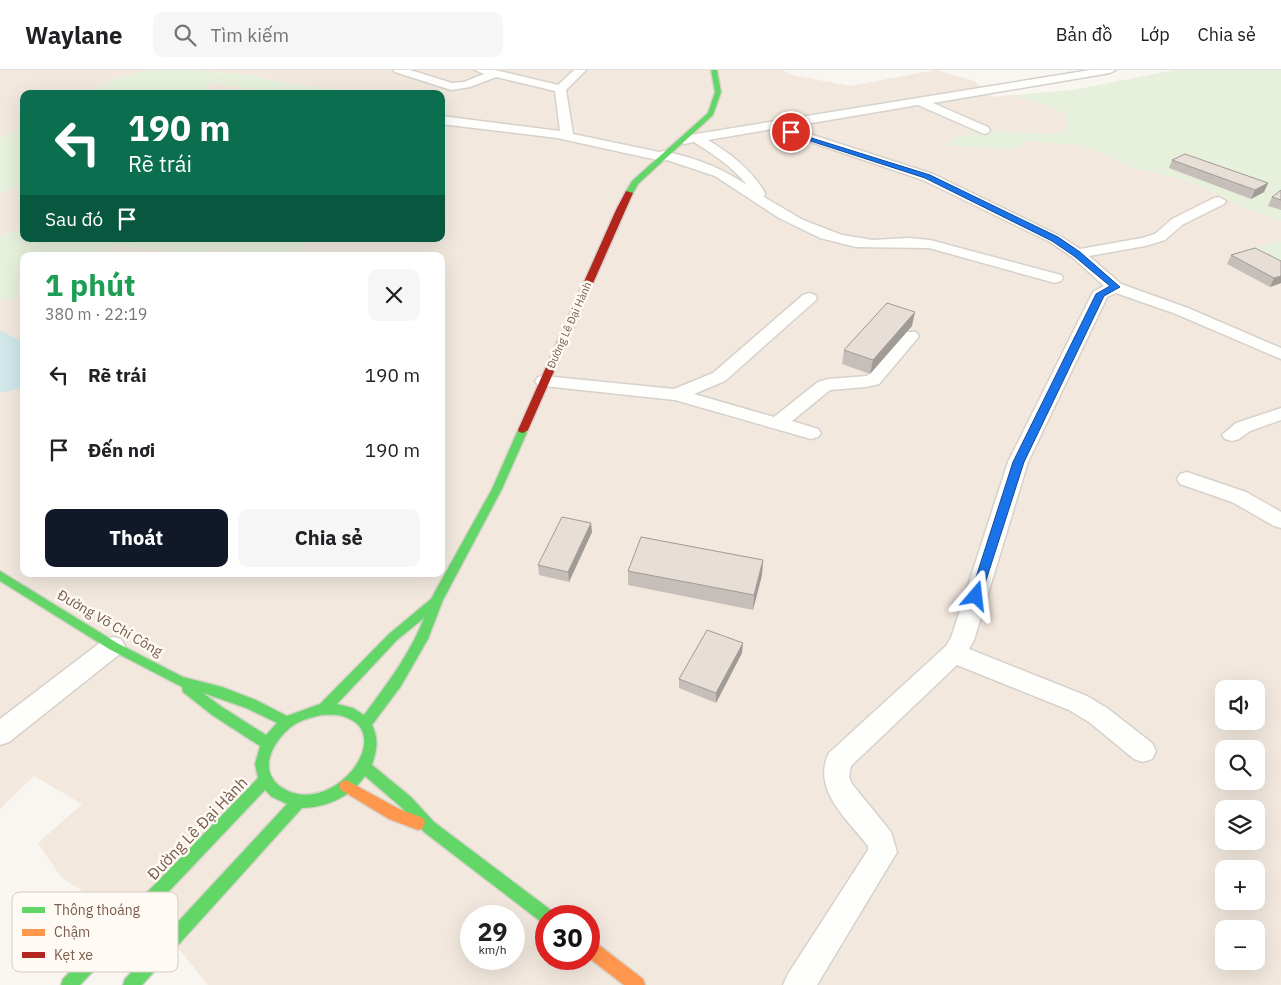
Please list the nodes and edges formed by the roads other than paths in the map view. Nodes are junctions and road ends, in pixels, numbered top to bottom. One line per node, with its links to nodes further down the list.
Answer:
1 (399, 70): 6 (street)
2 (481, 70): 6 (street)
3 (580, 70): 9 (street)
4 (714, 70): 15 (main road, Đường Lê Đại Hành)
5 (1110, 70): 8 (street)
6 (494, 74): 9 (street)
7 (1028, 74): 8 (street)
8 (1041, 82): 10 (street)
9 (560, 89): 14 (street)
10 (919, 101): 12 (street); 13 (street)
11 (445, 121): 14 (street)
12 (774, 126): 15 (street); 19 (street)
13 (984, 130)
14 (567, 136): 16 (street)
15 (691, 139): 16 (main road, Đường Lê Đại Hành); 17 (street)
16 (663, 156): 17 (street); 25 (main road, Đường Lê Đại Hành)
17 (756, 198): 20 (street)
18 (1219, 201): 19 (street)
19 (1077, 254): 21 (street)
20 (1055, 278)
21 (1116, 287): 24 (street); 36 (street)
22 (809, 298): 26 (street)
23 (910, 336): 28 (street)
24 (1278, 348)
25 (544, 381): 26 (street); 34 (main road, Đường Lê Đại Hành)
26 (676, 395): 28 (street)
27 (1281, 414): 30 (street)
28 (778, 423): 29 (street)
29 (811, 433)
30 (1232, 435)
31 (1187, 479): 32 (street)
32 (1281, 521)
33 (0, 575): 35 (main road, Đường Võ Chí Công)
34 (437, 600): 38 (main road, Đường Lê Đại Hành); 40 (main road, Đường Lê Đại Hành)
35 (113, 646): 37 (main road, Đường Võ Chí Công); 41 (street)
36 (954, 653): 43 (street); 58 (street)
37 (180, 680): 39 (main road, Đường Võ Chí Công); 42 (main road, Đường Võ Chí Công)
38 (324, 709): 39 (main road); 40 (main road)
39 (287, 722): 42 (main road)
40 (365, 724): 44 (main road)
41 (0, 734)
42 (268, 744): 45 (main road)
43 (1142, 751)
44 (365, 767): 46 (main road); 48 (main road)
45 (265, 780): 47 (main road); 49 (main road, Đường Lê Đại Hành)
46 (346, 786): 47 (main road); 48 (main road)
47 (299, 801): 51 (main road)
48 (429, 827): 50 (main road)
49 (158, 892)
50 (535, 908)
51 (178, 934)
52 (600, 956): 57 (main road)
53 (81, 972): 55 (main road, Đường Lê Đại Hành)
54 (143, 972): 56 (main road)
55 (69, 985)
56 (131, 985)
57 (637, 985)
58 (799, 985)

